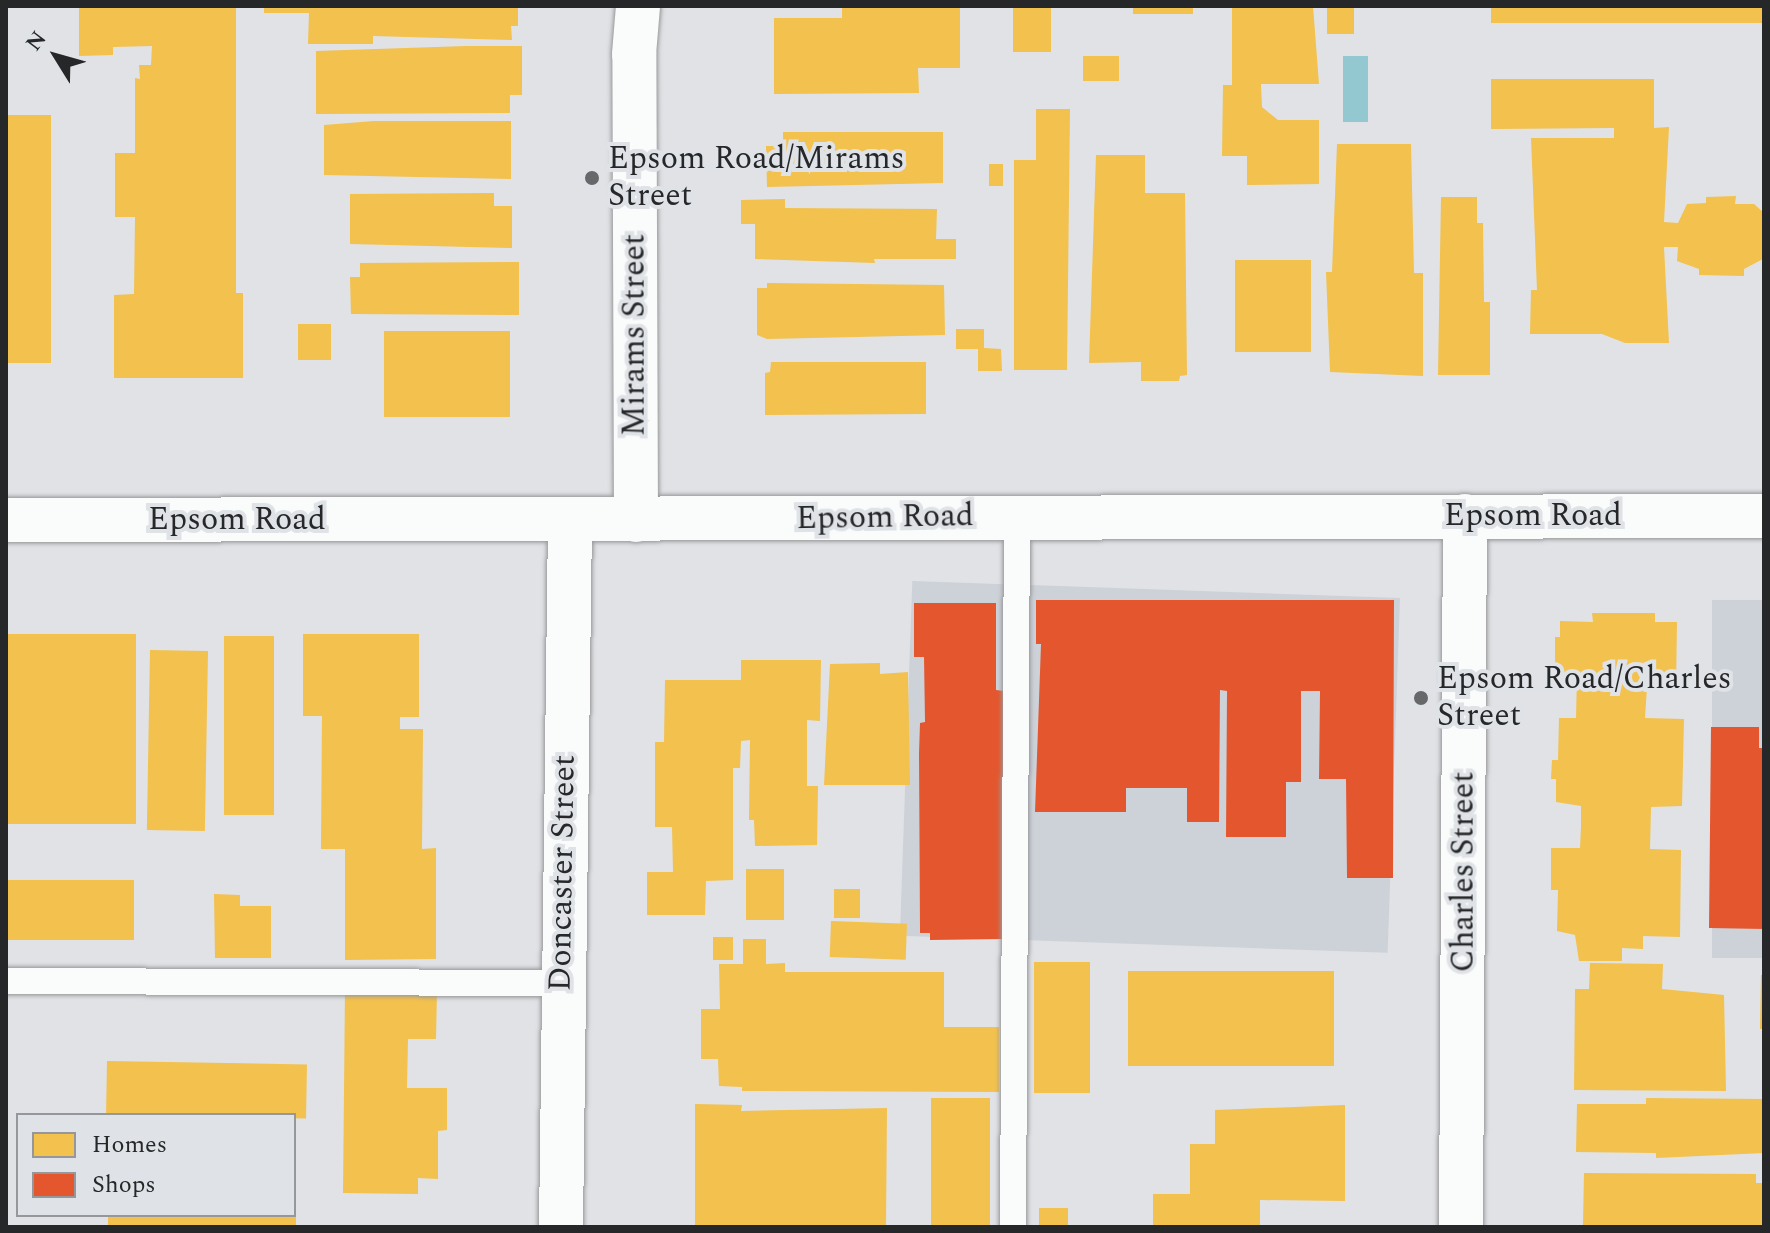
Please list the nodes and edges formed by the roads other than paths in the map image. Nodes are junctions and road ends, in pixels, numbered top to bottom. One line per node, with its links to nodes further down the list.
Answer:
1 (638, 6): 7 (street, Mirams Street)
2 (1017, 516): 3 (street, Epsom Road); 7 (street, Epsom Road); 11 (lane)
3 (1465, 516): 4 (street, Epsom Road); 12 (street, Charles Street)
4 (1764, 516)
5 (6, 520): 6 (street, Epsom Road)
6 (570, 520): 7 (street, Epsom Road); 9 (street, Doncaster Street)
7 (636, 520)
8 (6, 981): 9 (lane)
9 (561, 983): 10 (street, Doncaster Street)
10 (561, 1227)
11 (1013, 1227)
12 (1461, 1227)

